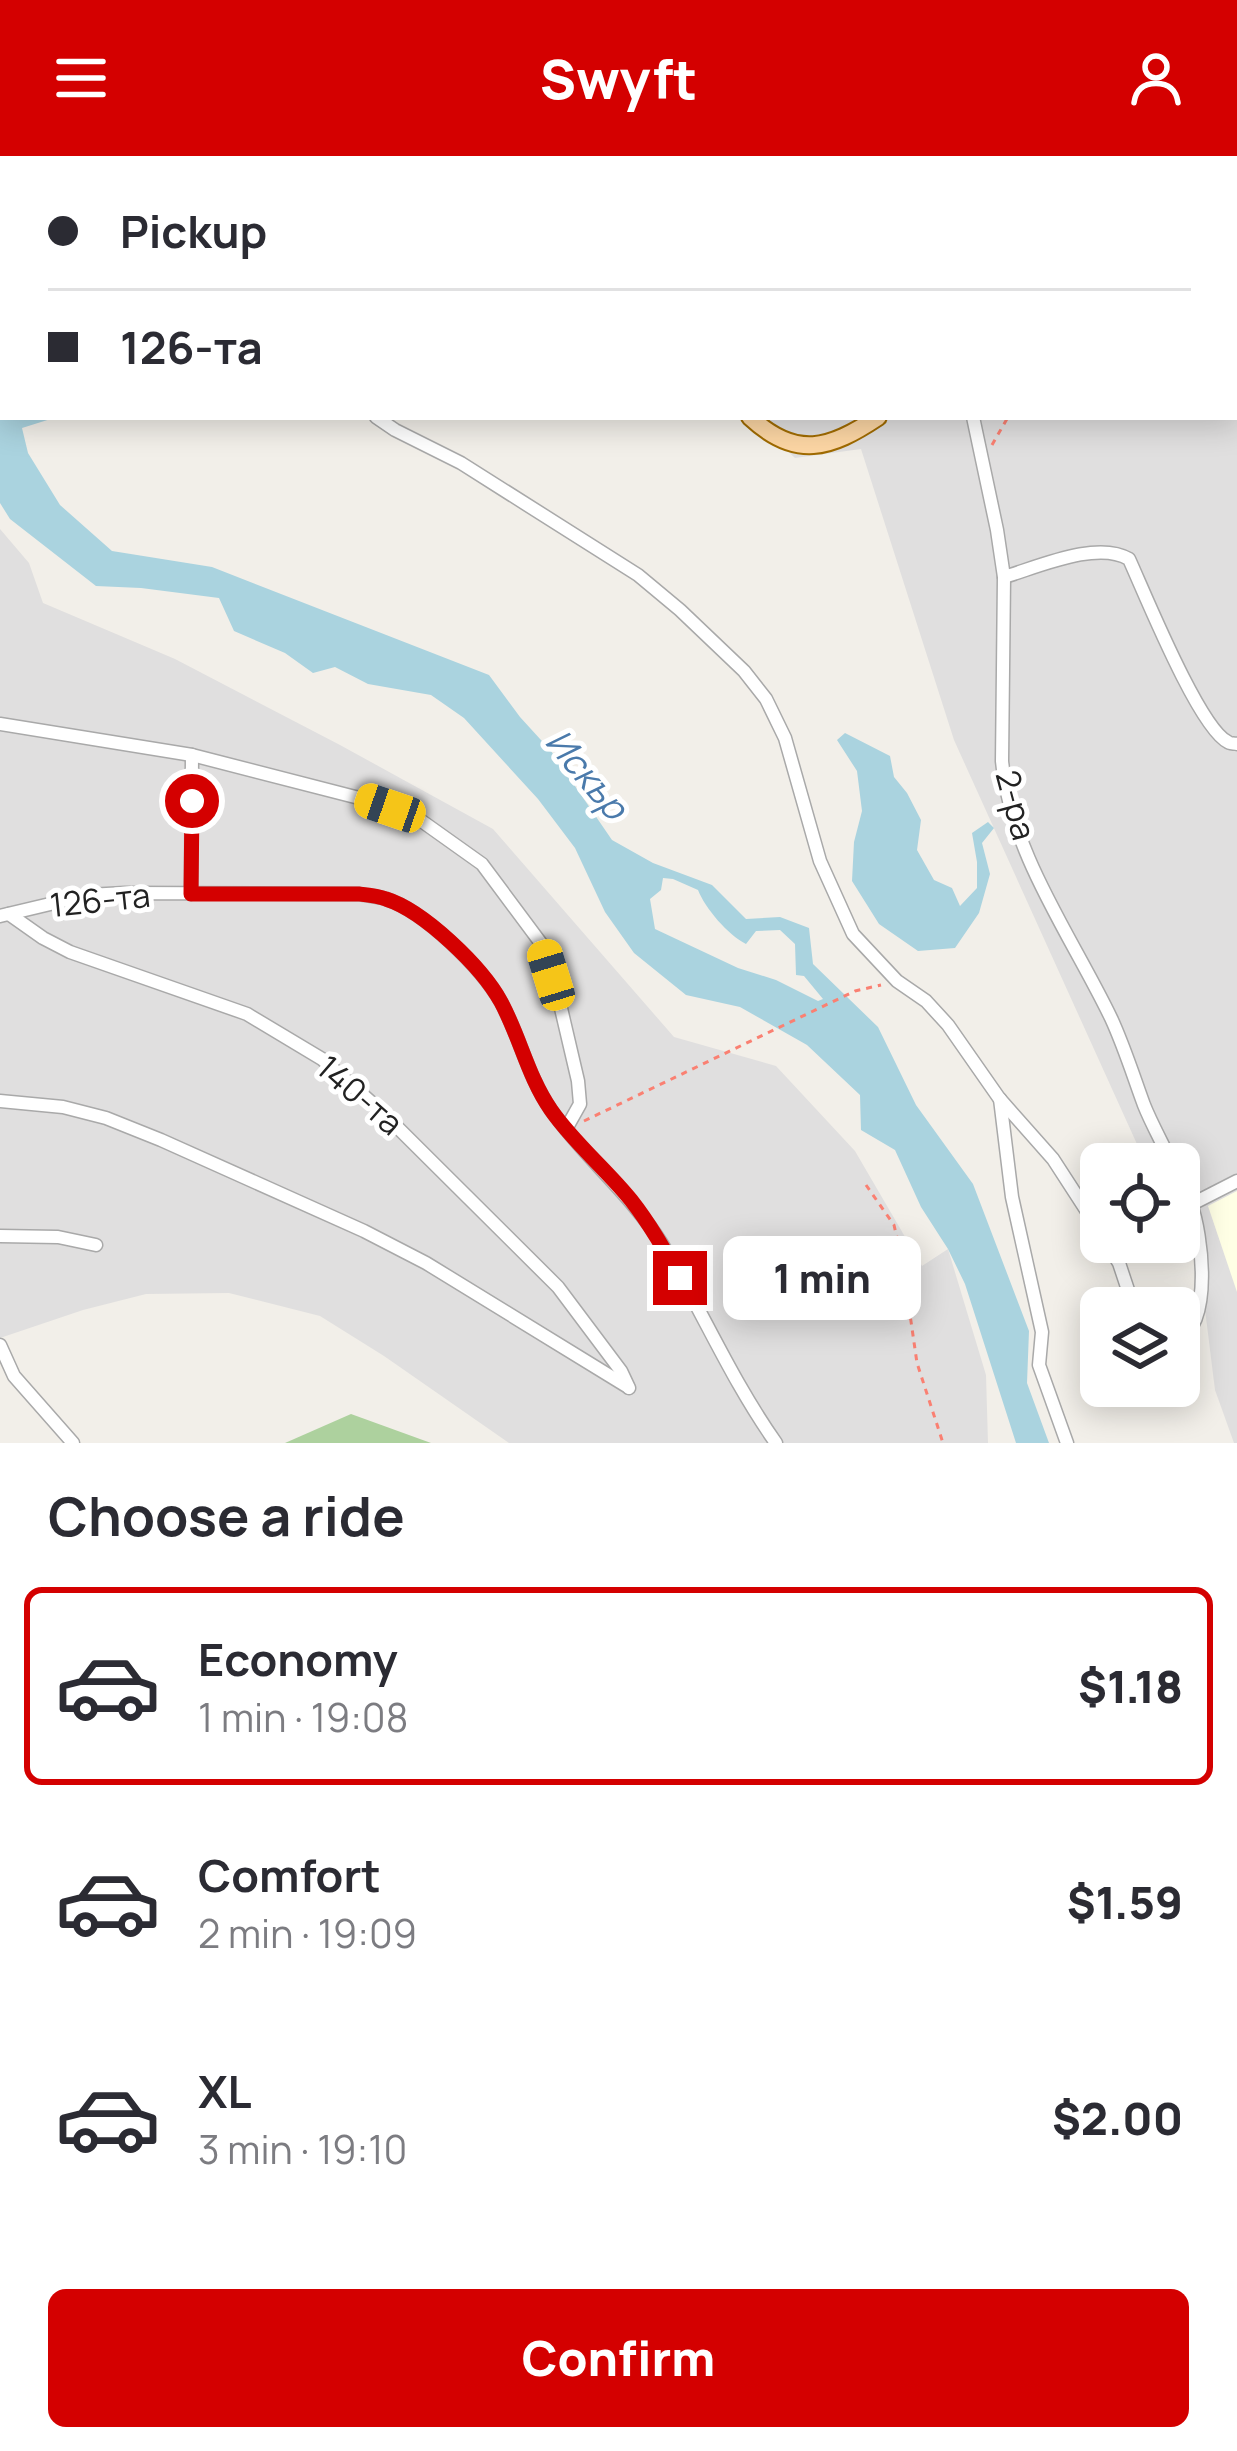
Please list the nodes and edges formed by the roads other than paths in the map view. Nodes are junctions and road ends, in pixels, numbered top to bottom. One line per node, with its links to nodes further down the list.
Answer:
1 (380, 420): 11 (street)
2 (754, 420): 3 (main road)
3 (873, 420)
4 (974, 420): 5 (street, 2-ра)
5 (1004, 577): 7 (street); 14 (street, 2-ра)
6 (0, 724): 8 (street)
7 (1237, 744)
8 (192, 755): 9 (street); 13 (street)
9 (191, 894): 10 (street, 126-та); 13 (street, 126-та)
10 (5, 915): 12 (street, 140-та)
11 (999, 1098): 17 (street); 25 (street)
12 (0, 1101)
13 (566, 1129): 24 (street, 126-та)
14 (1162, 1143)
15 (1237, 1181): 16 (street)
16 (1200, 1200)
17 (1080, 1201)
18 (0, 1236): 19 (street)
19 (95, 1245)
20 (1200, 1247): 21 (street)
21 (1200, 1294)
22 (0, 1346): 23 (street)
23 (73, 1443)
24 (776, 1443)
25 (1067, 1443)

